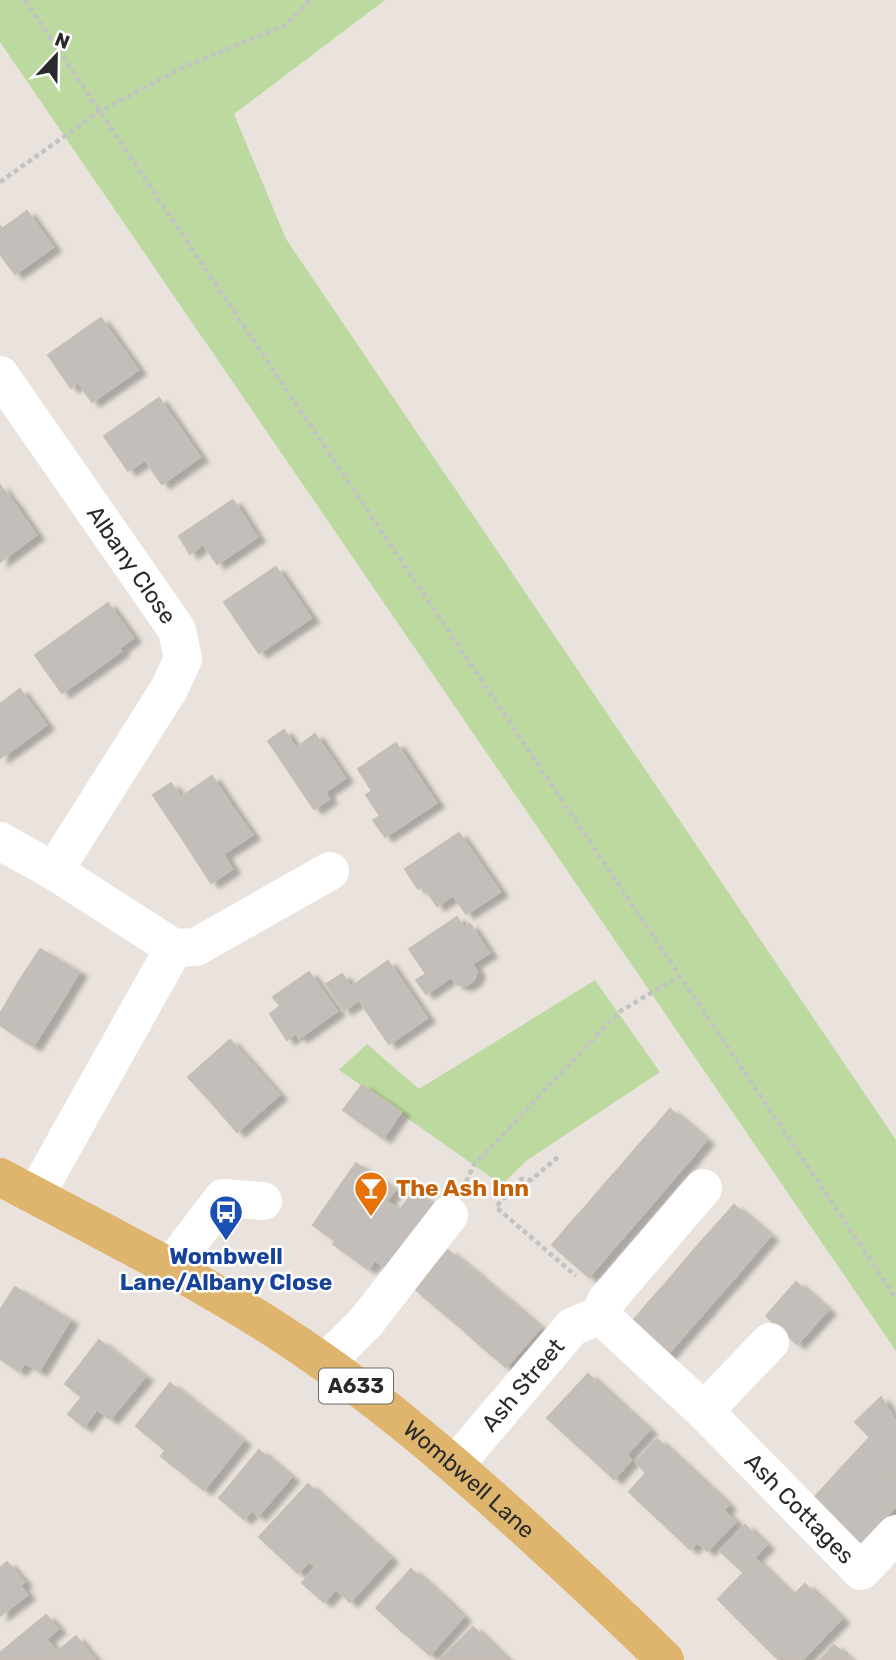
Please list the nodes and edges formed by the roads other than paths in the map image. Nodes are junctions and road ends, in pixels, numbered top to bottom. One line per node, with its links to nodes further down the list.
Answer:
1 (0, 375): 3 (street, Albany Close)
2 (0, 841): 3 (street)
3 (54, 871): 5 (street)
4 (330, 871): 5 (street)
5 (174, 948): 8 (street)
6 (0, 1177): 8 (main road, Wombwell Lane / A633)
7 (703, 1188): 12 (street, Ash Street)
8 (35, 1196): 11 (main road, Wombwell Lane / A633)
9 (263, 1201): 11 (street)
10 (449, 1215): 14 (street)
11 (171, 1266): 14 (main road, Wombwell Lane / A633)
12 (603, 1308): 15 (street); 16 (street, Ash Street)
13 (770, 1342): 15 (street)
14 (325, 1363): 16 (main road, Wombwell Lane / A633)
15 (704, 1411): 17 (street, Ash Cottages)
16 (456, 1465): 18 (main road, Wombwell Lane / A633)
17 (896, 1534)
18 (665, 1660)

